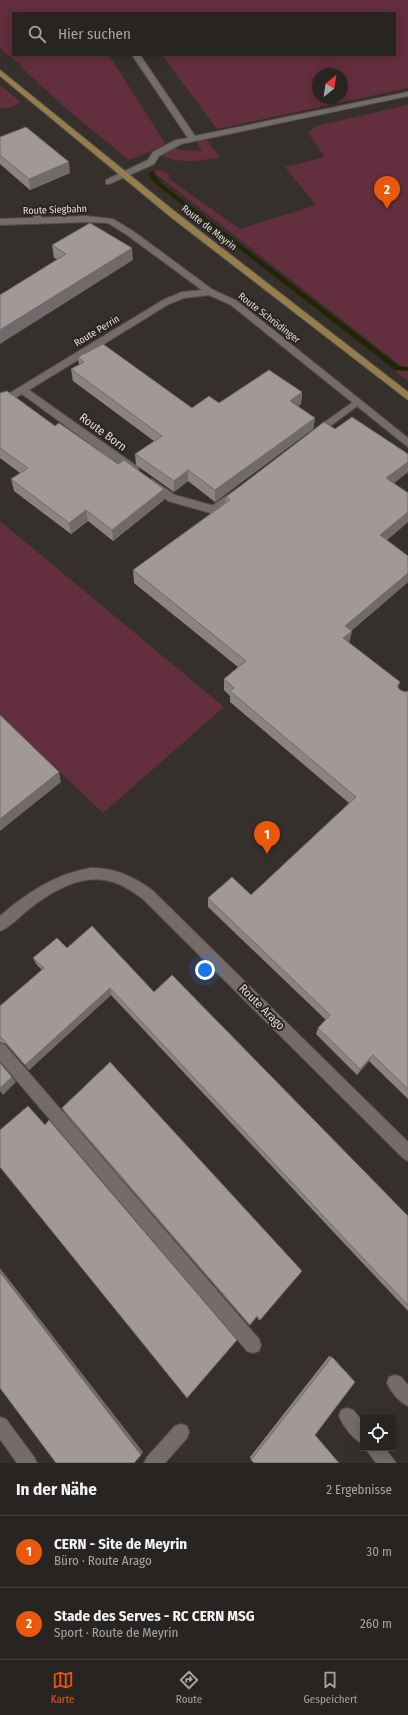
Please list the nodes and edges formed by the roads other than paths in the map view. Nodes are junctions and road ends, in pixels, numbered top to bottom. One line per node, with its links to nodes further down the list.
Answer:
1 (137, 56): 4 (street)
2 (0, 72): 5 (main road, Route de Meyrin)
3 (408, 94): 4 (street)
4 (193, 138): 5 (street)
5 (125, 175): 6 (street); 13 (main road, Route de Meyrin)
6 (110, 182)
7 (38, 210): 8 (street)
8 (37, 221): 9 (street, Route Siegbahn); 10 (street, Route Siegbahn)
9 (110, 221): 11 (street, Route Schrödinger)
10 (0, 222)
11 (210, 292): 12 (street, Route Perrin); 15 (street, Route Schrödinger)
12 (22, 389): 14 (street, Route Perrin); 18 (street, Route Born)
13 (408, 397)
14 (0, 402)
15 (357, 402): 16 (street); 17 (street, Route Schrödinger)
16 (308, 438)
17 (408, 443)
18 (245, 486)
19 (0, 925): 21 (street, Route Arago)
20 (0, 1050): 22 (street)
21 (408, 1153)
22 (253, 1345)
23 (395, 1383): 24 (street)
24 (408, 1398)
25 (347, 1416): 27 (street)
26 (0, 1425): 30 (street)
27 (360, 1431)
28 (180, 1432): 31 (street)
29 (377, 1451): 32 (street)
30 (28, 1463)
31 (154, 1463)
32 (388, 1463)

